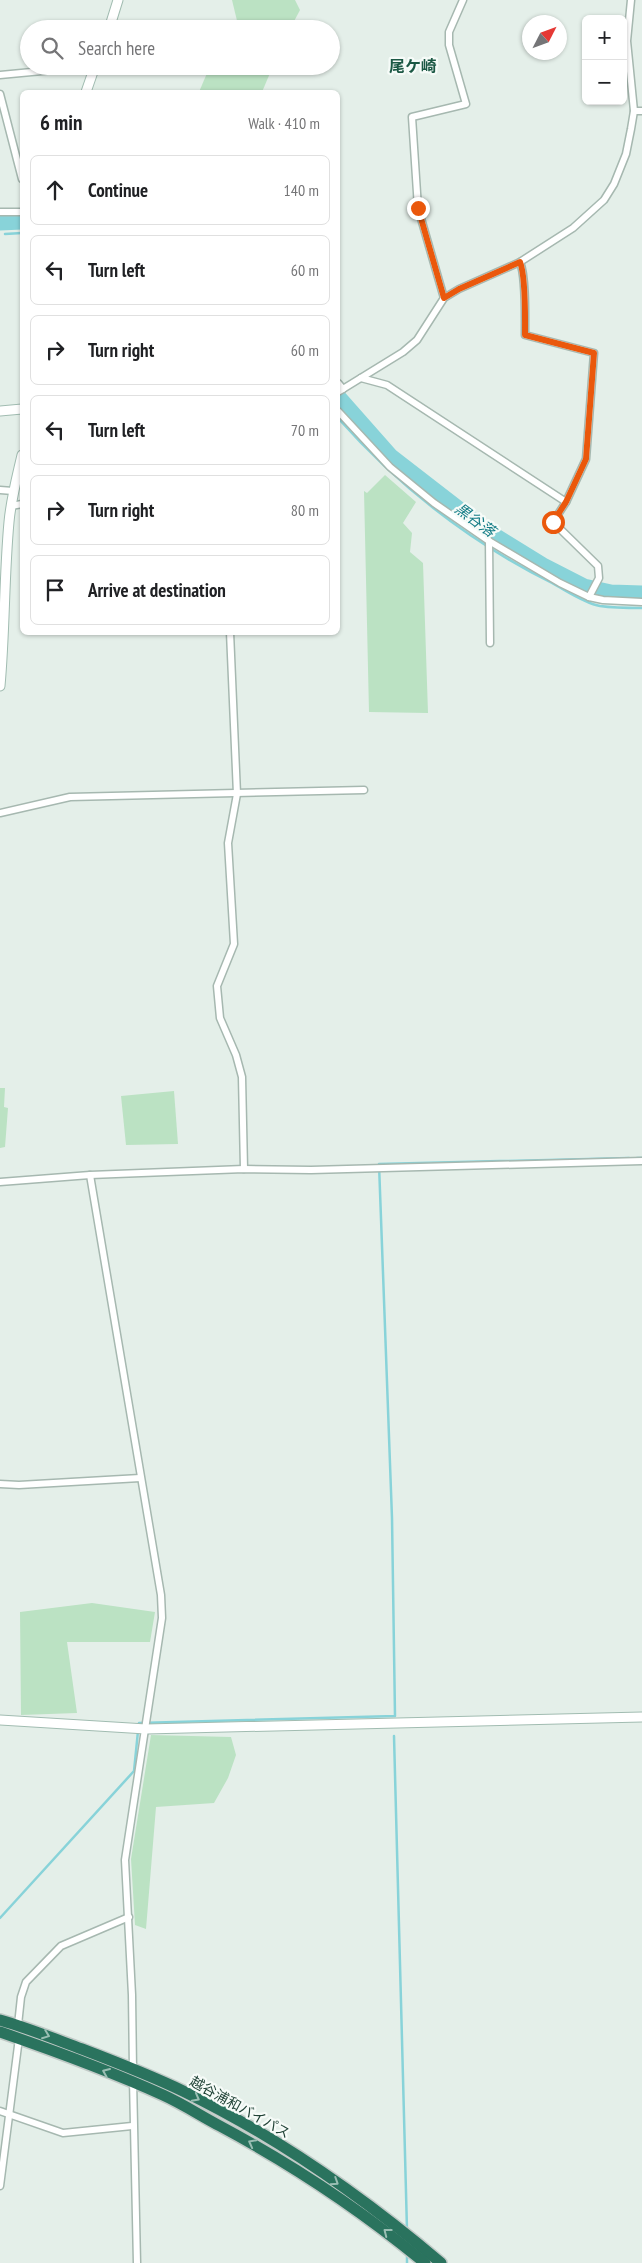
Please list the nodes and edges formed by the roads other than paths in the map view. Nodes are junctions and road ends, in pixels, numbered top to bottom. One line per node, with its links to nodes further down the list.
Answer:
1 (118, 0): 4 (street)
2 (463, 0): 16 (street)
3 (631, 0): 10 (street)
4 (112, 20)
5 (20, 74): 7 (street)
6 (92, 75): 8 (street)
7 (0, 76)
8 (87, 90)
9 (0, 94): 12 (street)
10 (634, 111): 11 (street); 15 (street)
11 (642, 111)
12 (20, 171)
13 (0, 212): 14 (street)
14 (20, 212)
15 (520, 262): 16 (street); 25 (street)
16 (444, 298): 17 (street)
17 (361, 378): 18 (street); 25 (street)
18 (340, 391)
19 (20, 409): 20 (street)
20 (0, 411)
21 (340, 412): 28 (street)
22 (20, 463): 24 (street)
23 (0, 490): 24 (street)
24 (13, 491): 27 (street)
25 (566, 502): 29 (street)
26 (20, 504): 27 (street)
27 (11, 506): 33 (street)
28 (489, 541): 29 (street); 32 (street)
29 (589, 597): 30 (street)
30 (642, 602)
31 (230, 635): 35 (street)
32 (490, 643)
33 (0, 685)
34 (364, 790): 35 (street)
35 (237, 794): 36 (street); 38 (street)
36 (0, 814)
37 (642, 1161): 38 (street)
38 (244, 1169): 39 (street)
39 (90, 1175): 40 (street); 41 (street)
40 (0, 1182)
41 (140, 1478): 42 (street); 45 (street)
42 (0, 1484)
43 (642, 1717): 45 (street)
44 (0, 1720): 45 (street)
45 (146, 1729): 46 (street)
46 (129, 1917): 48 (street); 51 (street)
47 (0, 2020): 48 (highway, 越谷浦和バイパス)
48 (18, 2025): 51 (highway, 越谷浦和バイパス, one-way to 51)
49 (0, 2032): 50 (highway, 越谷浦和バイパス)
50 (19, 2038): 52 (highway, 越谷浦和バイパス, one-way to 50); 54 (street)
51 (133, 2069): 52 (street); 59 (highway, 越谷浦和バイパス, one-way to 59)
52 (133, 2083): 55 (street); 58 (highway, 越谷浦和バイパス, one-way to 52)
53 (0, 2111): 54 (street)
54 (9, 2113): 55 (street); 56 (street)
55 (132, 2126): 57 (street)
56 (0, 2186)
57 (136, 2263)
58 (425, 2263)
59 (441, 2263)

